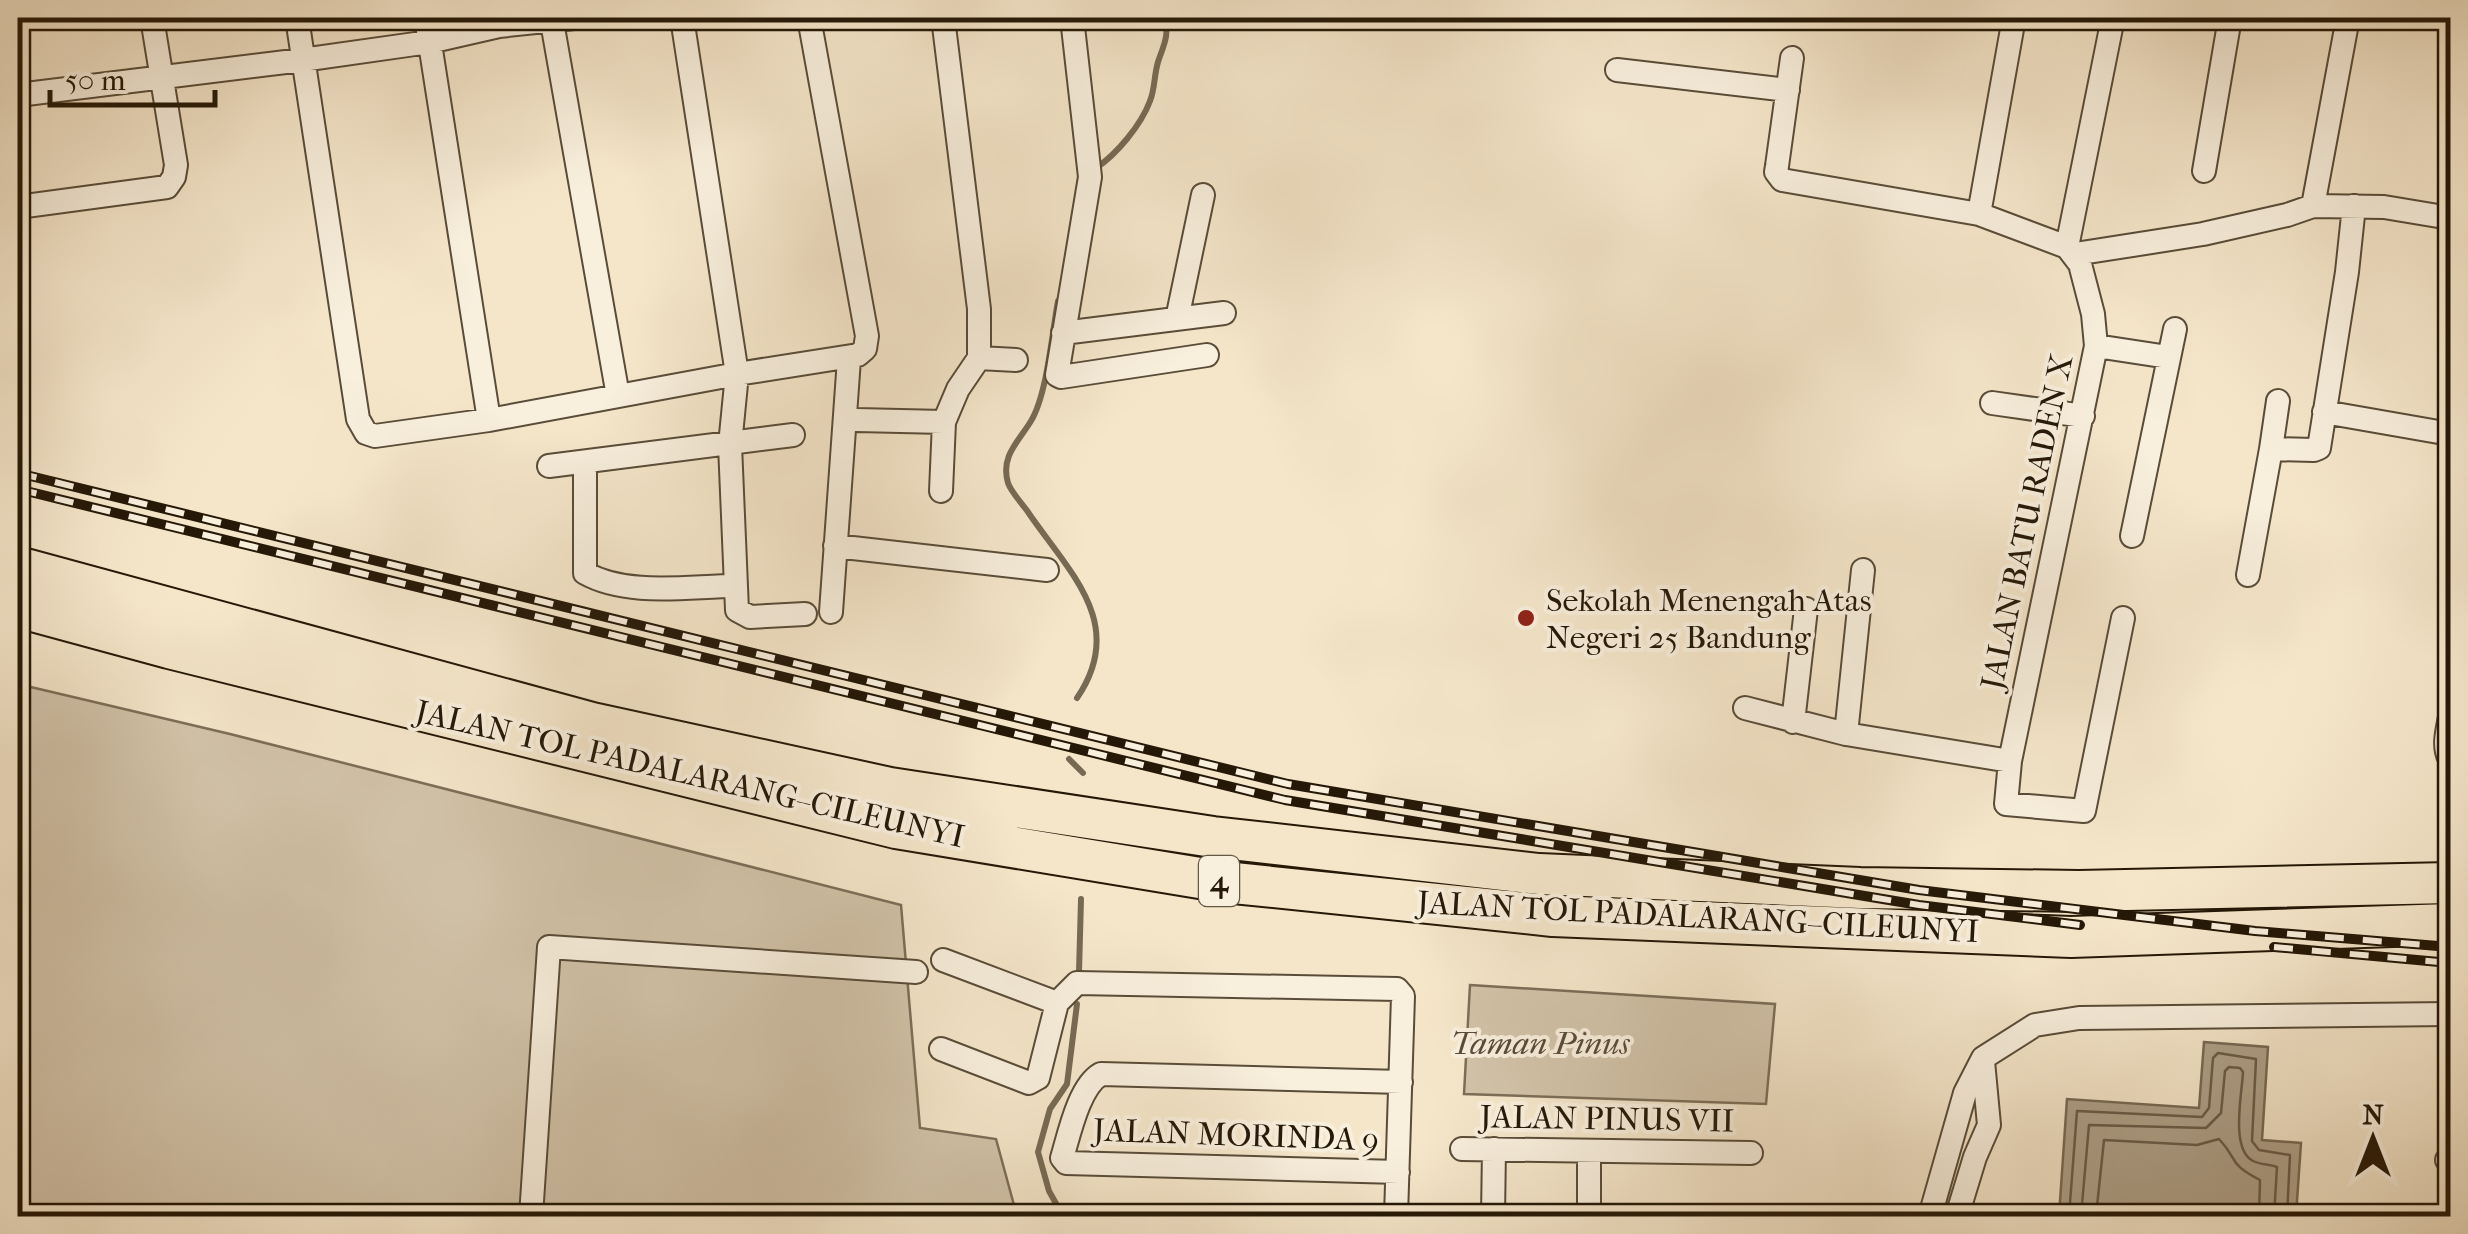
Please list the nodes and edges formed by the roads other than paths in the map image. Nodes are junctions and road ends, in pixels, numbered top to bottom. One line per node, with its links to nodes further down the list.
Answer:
1 (152, 18): 18 (street)
2 (297, 18): 16 (street)
3 (426, 18): 14 (street)
4 (682, 18): 39 (street)
5 (809, 18): 37 (street)
6 (943, 18): 36 (street)
7 (1072, 18): 32 (street)
8 (2014, 18): 26 (street)
9 (2113, 18): 28 (street)
10 (2230, 18): 21 (street)
11 (2348, 18): 23 (street)
12 (563, 20): 13 (street); 40 (street)
13 (500, 22): 14 (street)
14 (429, 42): 16 (street); 45 (street)
15 (1792, 58): 19 (street)
16 (302, 60): 18 (street); 45 (street)
17 (1617, 70): 19 (street)
18 (162, 76): 20 (street); 25 (street)
19 (1788, 90): 26 (street)
20 (18, 95)
21 (2204, 171)
22 (1203, 195): 30 (street)
23 (2314, 206): 24 (street); 28 (street)
24 (2354, 206): 27 (street); 43 (street)
25 (18, 207)
26 (1979, 214): 28 (street)
27 (2450, 218)
28 (2071, 250): 33 (street, JALAN BATU RADEN X)
29 (1224, 312): 30 (street)
30 (1177, 319): 32 (street)
31 (2174, 328): 35 (street)
32 (1063, 333): 34 (street)
33 (2096, 346): 35 (street); 44 (street, JALAN BATU RADEN X)
34 (1207, 355)
35 (2168, 357): 55 (street)
36 (979, 358): 38 (street); 47 (street)
37 (848, 359): 39 (street); 56 (street)
38 (1016, 360)
39 (737, 374): 40 (street); 50 (street)
40 (618, 396): 45 (street)
41 (2278, 401): 51 (street)
42 (1992, 403): 44 (street)
43 (2324, 412): 48 (street); 51 (street)
44 (2083, 416): 72 (street, JALAN BATU RADEN X)
45 (489, 420)
46 (857, 420): 47 (street)
47 (944, 422): 54 (street)
48 (2450, 434)
49 (794, 435): 50 (street)
50 (730, 445): 52 (street); 61 (street)
51 (2271, 449): 60 (street)
52 (585, 462): 53 (street); 61 (street)
53 (549, 466)
54 (941, 492)
55 (2132, 536)
56 (835, 546): 58 (street); 64 (street)
57 (18, 567): 73 (highway, JALAN TOL PADALARANG–CILEUNYI / 4)
58 (1047, 570)
59 (1863, 570): 70 (street)
60 (2248, 575)
61 (736, 586): 65 (street)
62 (18, 606): 74 (highway, JALAN TOL PADALARANG–CILEUNYI / 4)
63 (1806, 608): 69 (street)
64 (831, 612)
65 (805, 614)
66 (2123, 618): 72 (street, JALAN BATU RADEN X)
67 (1745, 708): 69 (street)
68 (2450, 717): 71 (street)
69 (1793, 722): 70 (street)
70 (1846, 734): 72 (street)
71 (2450, 760)
72 (2010, 761)
73 (2450, 883)
74 (2450, 924)
75 (943, 960): 77 (street)
76 (916, 972): 87 (street)
77 (1056, 1003): 79 (street); 81 (street)
78 (2450, 1014): 80 (street)
79 (941, 1049)
80 (1982, 1058): 91 (street); 92 (street)
81 (1401, 1082): 86 (street); 86 (street, JALAN MORINDA 9)
82 (1462, 1149): 83 (street, JALAN PINUS VII)
83 (1494, 1149): 84 (street, JALAN PINUS VII); 89 (street)
84 (1588, 1151): 85 (street, JALAN PINUS VII); 90 (street)
85 (1751, 1153)
86 (1398, 1172): 88 (street)
87 (531, 1216)
88 (1396, 1216)
89 (1493, 1216)
90 (1588, 1216)
91 (1930, 1216)
92 (1957, 1216)

